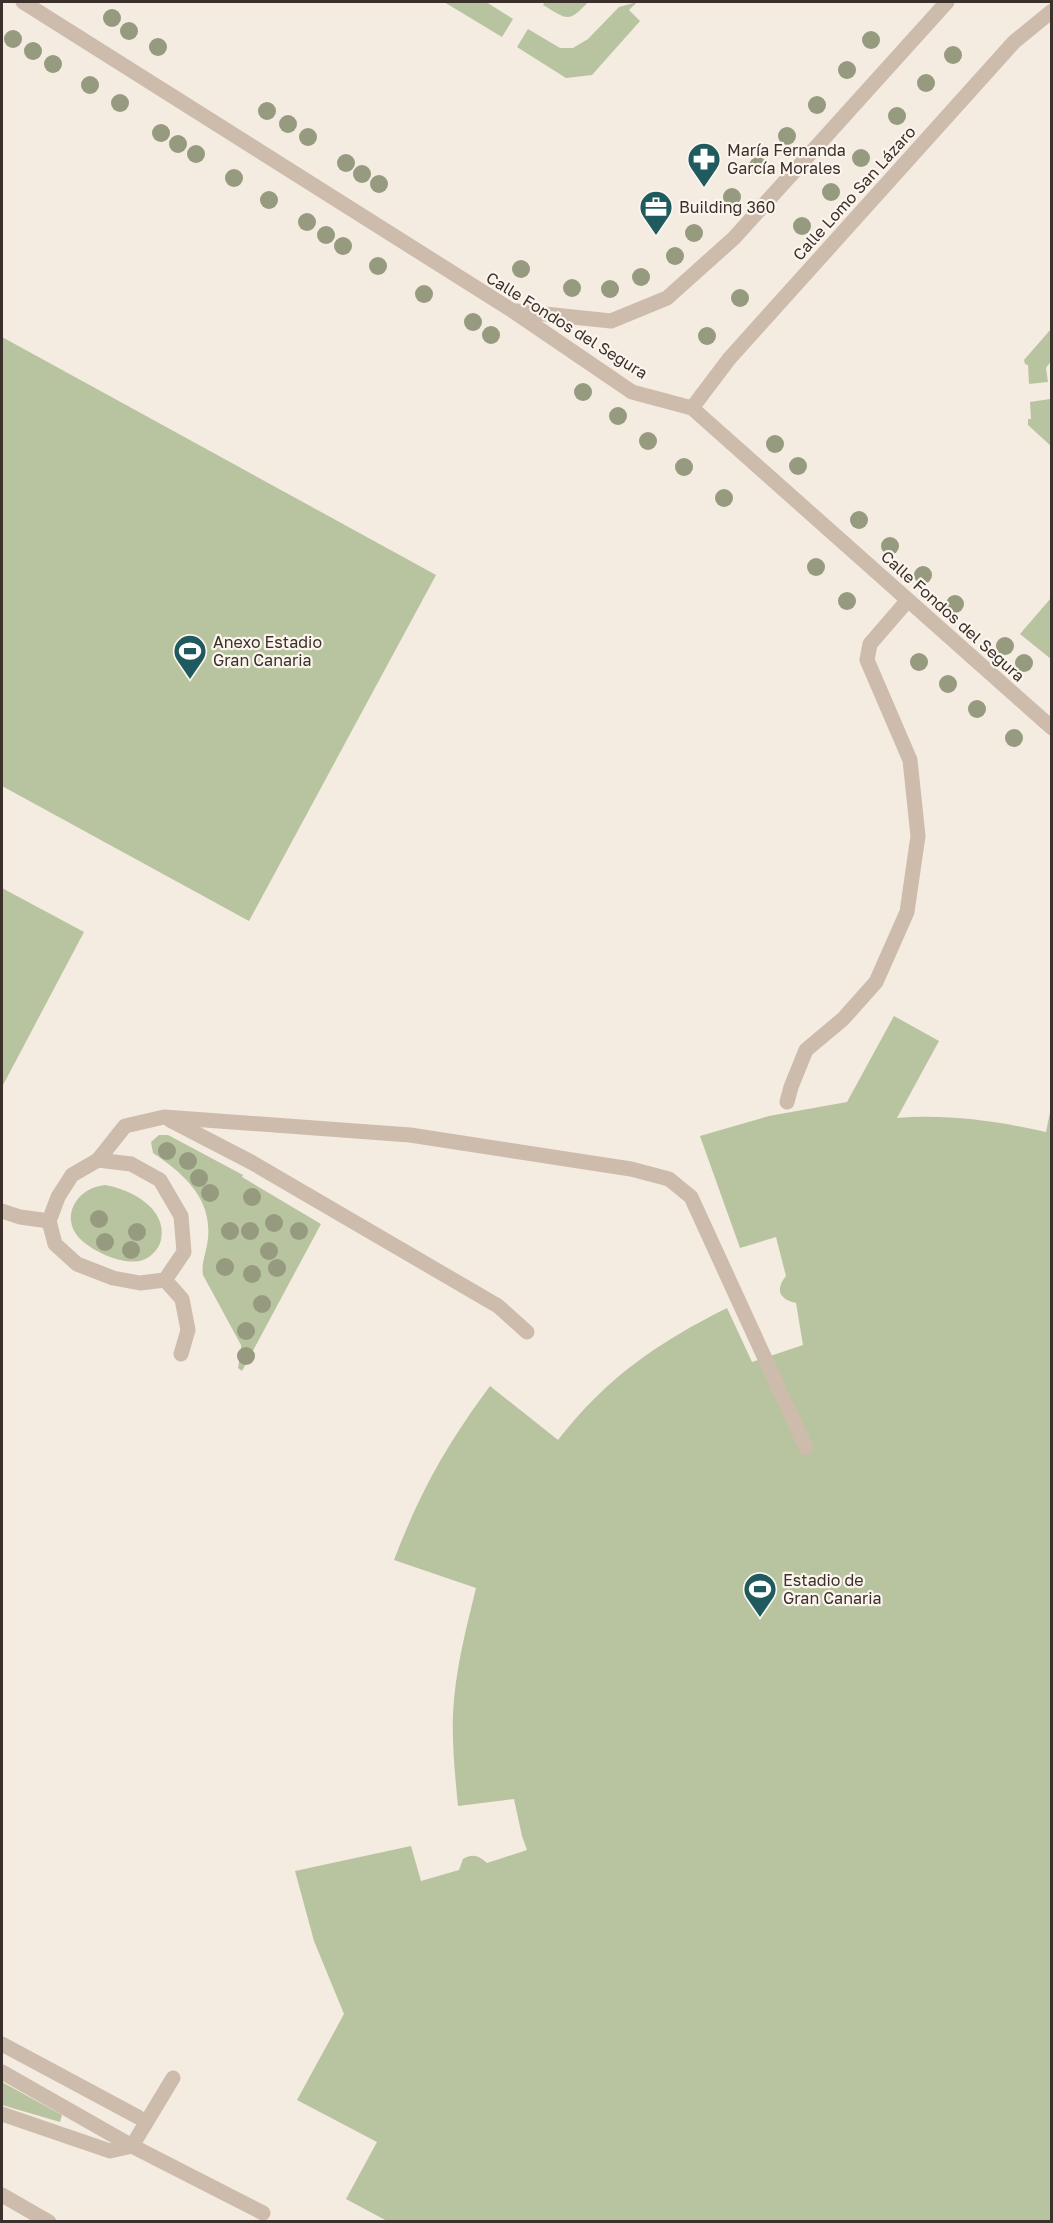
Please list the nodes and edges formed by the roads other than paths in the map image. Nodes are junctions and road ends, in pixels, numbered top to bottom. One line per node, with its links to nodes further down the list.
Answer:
1 (23, 2): 4 (street, Calle Fondos del Segura)
2 (947, 2): 4 (street)
3 (1052, 11): 5 (street, Calle Lomo San Lázaro)
4 (513, 311): 5 (street, Calle Fondos del Segura)
5 (692, 408): 6 (street, Calle Fondos del Segura)
6 (909, 600): 7 (street, Calle Fondos del Segura); 8 (street)
7 (1052, 728)
8 (787, 1102)
9 (164, 1117): 10 (street); 14 (street); 16 (street)
10 (98, 1160): 12 (street); 13 (street)
11 (2, 1211): 12 (street)
12 (49, 1221): 13 (street)
13 (165, 1280): 15 (street)
14 (527, 1332)
15 (181, 1354)
16 (806, 1448)
17 (2, 2044): 21 (street)
18 (2, 2072): 22 (street)
19 (173, 2078): 22 (street)
20 (2, 2115): 22 (street)
21 (138, 2117)
22 (132, 2146): 24 (street)
23 (2, 2195): 25 (street)
24 (263, 2213)
25 (50, 2222)

